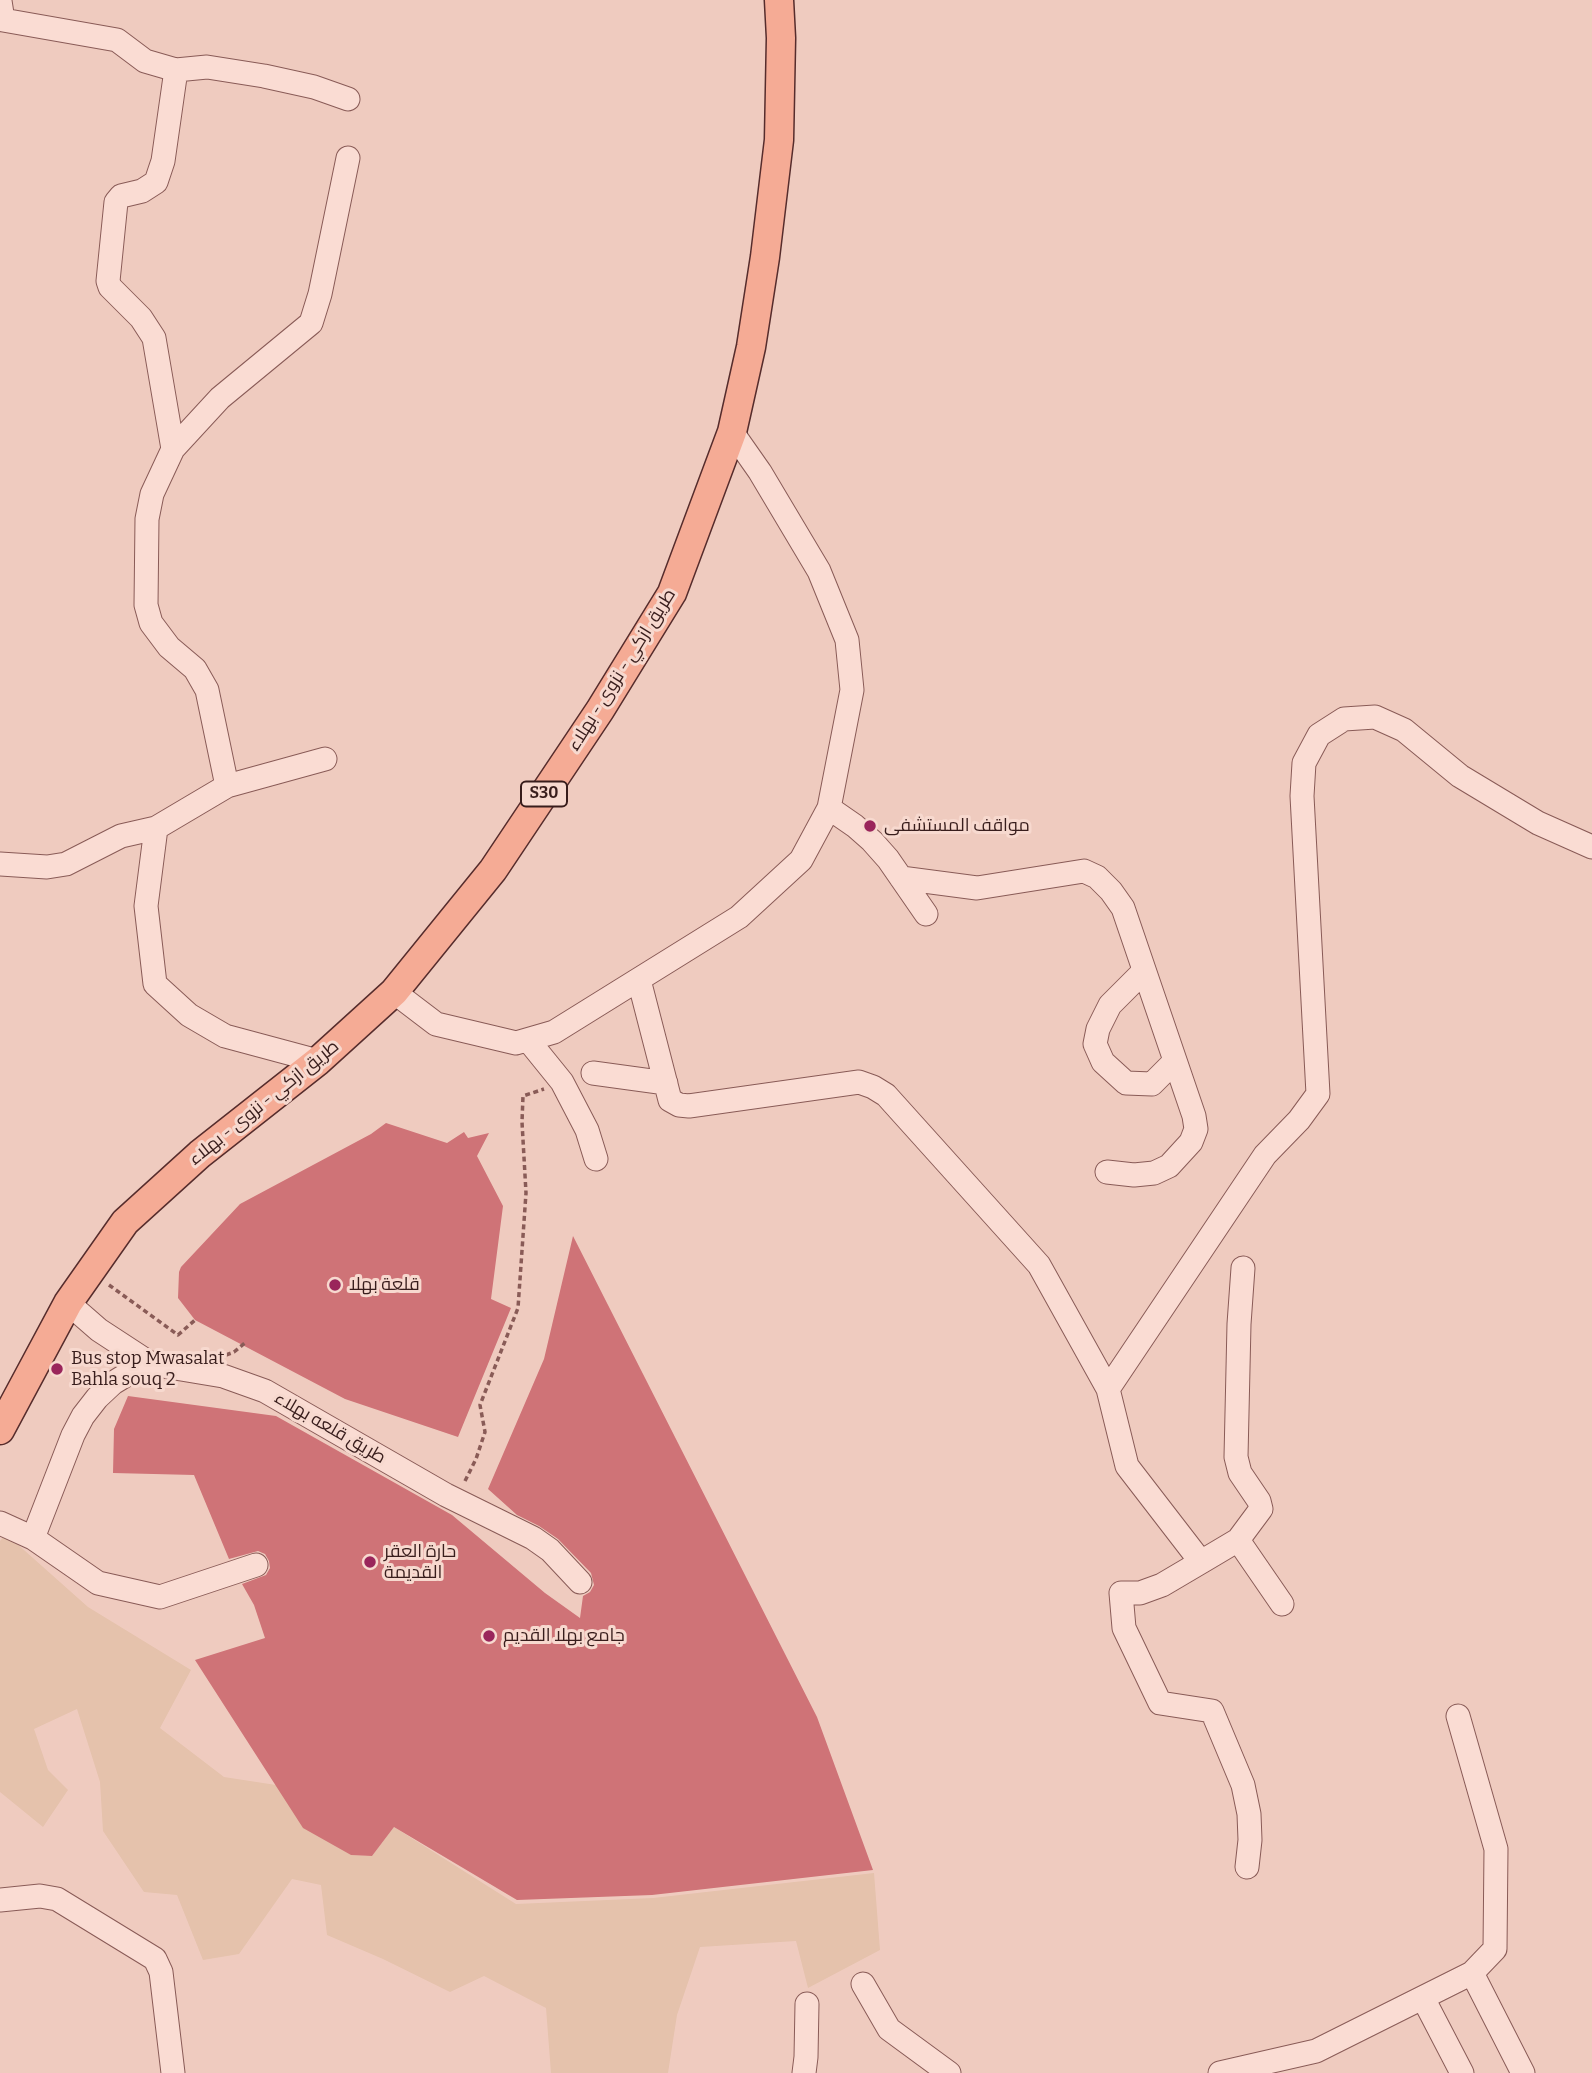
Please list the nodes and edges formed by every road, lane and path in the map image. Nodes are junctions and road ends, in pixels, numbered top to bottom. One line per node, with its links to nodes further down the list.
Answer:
1 (779, 0): 6 (main road, طريق ازكي - نزوى - بهلاء / S30)
2 (0, 1): 3 (street)
3 (176, 70): 4 (street); 7 (street)
4 (348, 99)
5 (348, 158): 7 (street)
6 (732, 432): 10 (street); 18 (main road, طريق ازكي - نزوى - بهلاء / S30)
7 (173, 449): 9 (street)
8 (325, 760): 9 (street)
9 (227, 786): 11 (street)
10 (829, 808): 14 (street); 17 (street)
11 (156, 828): 13 (street); 20 (street)
12 (1592, 847): 32 (street)
13 (0, 864)
14 (901, 878): 15 (street); 16 (street)
15 (926, 914)
16 (1144, 971): 21 (street); 21 (street)
17 (639, 980): 19 (street); 24 (street)
18 (394, 992): 19 (street); 20 (main road, طريق ازكي - نزوى - بهلاء / S30)
19 (528, 1040): 23 (street)
20 (318, 1060): 28 (main road, طريق ازكي - نزوى - بهلاء / S30)
21 (1175, 1061): 26 (street)
22 (593, 1073): 24 (street)
23 (562, 1082): 25 (street); 34 (path)
24 (666, 1083): 32 (street)
25 (596, 1159)
26 (1107, 1172)
27 (1243, 1268): 37 (street)
28 (90, 1271): 29 (main road, طريق ازكي - نزوى - بهلاء / S30); 30 (path)
29 (68, 1303): 31 (street, طريق قلعه بهلاء); 33 (main road, طريق ازكي - نزوى - بهلاء / S30)
30 (195, 1320)
31 (151, 1364): 34 (street, طريق قلعه بهلاء); 36 (street)
32 (1108, 1389): 38 (street)
33 (0, 1430)
34 (456, 1500): 40 (street, طريق قلعه بهلاء)
35 (0, 1523): 36 (street)
36 (33, 1538): 39 (street)
37 (1238, 1540): 38 (street); 41 (street)
38 (1201, 1562): 43 (street)
39 (256, 1565)
40 (580, 1582)
41 (1282, 1604)
42 (1458, 1716): 45 (street)
43 (1247, 1867)
44 (0, 1900): 49 (street)
45 (1472, 1973): 47 (street); 54 (street)
46 (863, 1984): 51 (street)
47 (1423, 1998): 52 (street); 53 (street)
48 (807, 2004): 50 (street)
49 (173, 2073)
50 (804, 2073)
51 (949, 2073)
52 (1220, 2073)
53 (1462, 2073)
54 (1522, 2073)

